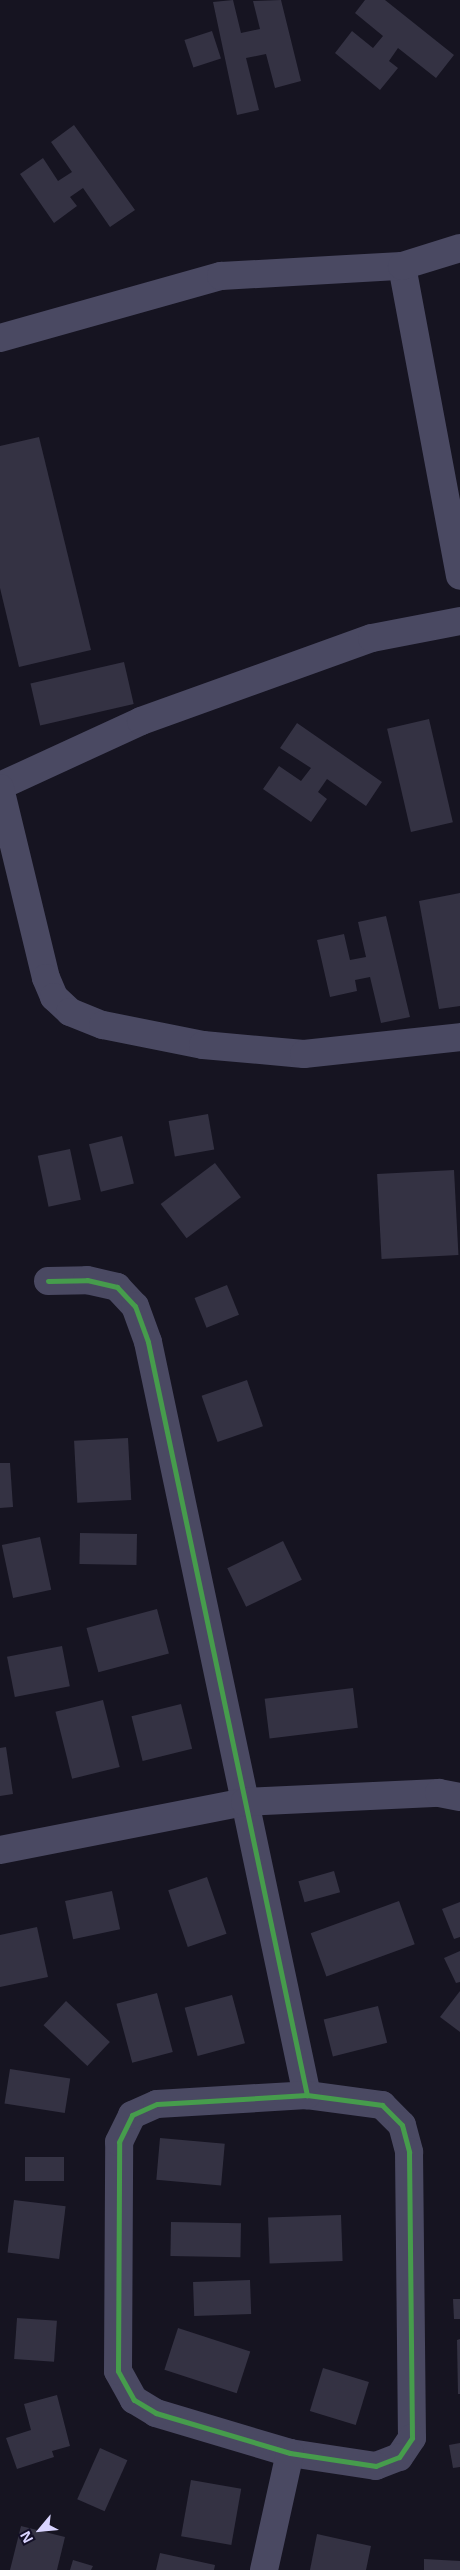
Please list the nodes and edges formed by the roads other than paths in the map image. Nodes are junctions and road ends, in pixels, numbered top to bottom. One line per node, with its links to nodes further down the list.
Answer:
1 (460, 248): 2 (street)
2 (402, 266): 3 (street); 4 (street)
3 (0, 338)
4 (460, 576)
5 (460, 621): 6 (street)
6 (0, 787): 7 (street)
7 (460, 1037)
8 (48, 1281): 10 (street)
9 (460, 1797): 10 (street)
10 (245, 1802): 11 (street); 12 (street)
11 (0, 1850)
12 (308, 2095): 13 (street); 13 (street)
13 (290, 2454): 14 (street)
14 (264, 2570)

